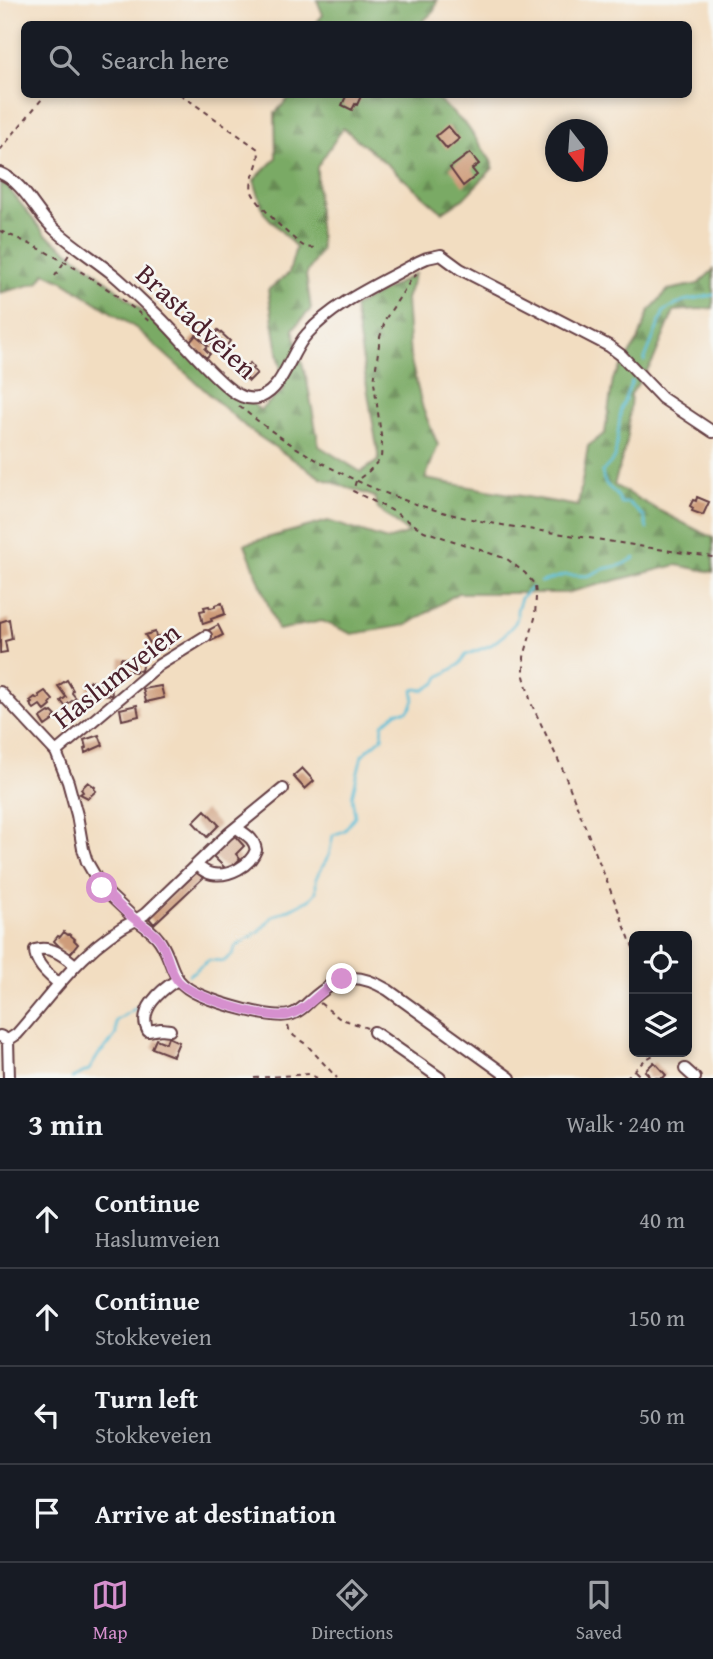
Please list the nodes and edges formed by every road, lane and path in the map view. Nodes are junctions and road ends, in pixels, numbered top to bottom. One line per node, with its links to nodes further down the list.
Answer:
1 (43, 98): 3 (path)
2 (186, 98): 6 (path)
3 (0, 150)
4 (0, 173): 12 (street, Brastadveien)
5 (0, 231): 10 (path)
6 (317, 247)
7 (72, 250): 9 (path, bridge)
8 (424, 270): 13 (path)
9 (55, 276)
10 (156, 327)
11 (237, 405): 13 (path)
12 (713, 432)
13 (356, 481): 14 (path); 22 (path)
14 (713, 557)
15 (206, 635): 17 (street, Haslumveien)
16 (0, 692): 17 (street, Haslumveien)
17 (56, 751): 21 (street, Haslumveien)
18 (283, 789): 19 (street)
19 (237, 828): 20 (street); 20 (street)
20 (196, 865): 21 (street)
21 (136, 920): 23 (street); 24 (street, Haslumveien)
22 (629, 937)
23 (75, 965): 25 (street); 25 (street)
24 (177, 980): 27 (street); 28 (street)
25 (59, 984): 30 (street)
26 (314, 998): 27 (street); 29 (path); 40 (street)
27 (287, 1015): 38 (path)
28 (170, 1030)
29 (374, 1032): 39 (street)
30 (4, 1038): 35 (street)
31 (650, 1057): 33 (path)
32 (685, 1069): 43 (street)
33 (634, 1071): 41 (path); 42 (path)
34 (301, 1076): 36 (path); 37 (path)
35 (9, 1078)
36 (254, 1078)
37 (317, 1078)
38 (337, 1078)
39 (440, 1078)
40 (510, 1078)
41 (626, 1078)
42 (642, 1078)
43 (695, 1078)

